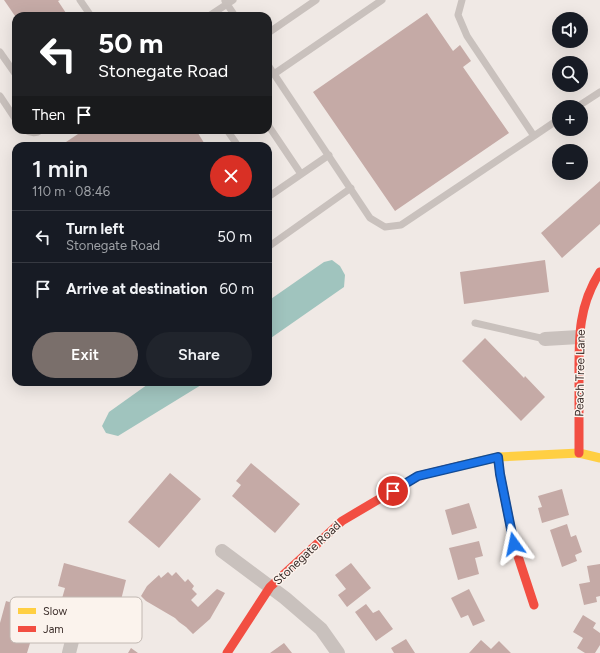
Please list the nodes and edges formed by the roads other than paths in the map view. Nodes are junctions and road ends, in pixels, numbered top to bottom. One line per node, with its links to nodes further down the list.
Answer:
1 (80, 0): 6 (lane)
2 (316, 0): 9 (lane)
3 (382, 0): 13 (lane)
4 (462, 0): 20 (lane)
5 (228, 1): 7 (lane); 8 (lane)
6 (88, 12)
7 (214, 12)
8 (233, 12)
9 (272, 30)
10 (0, 52): 11 (lane)
11 (12, 69)
12 (272, 71): 13 (lane)
13 (274, 74): 21 (lane)
14 (600, 92): 16 (lane)
15 (0, 96): 17 (lane)
16 (588, 100)
17 (12, 114)
18 (552, 124): 20 (lane)
19 (272, 131): 22 (lane)
20 (534, 136): 23 (lane)
21 (329, 155): 22 (lane); 23 (lane)
22 (301, 174): 24 (lane)
23 (351, 188): 25 (lane)
24 (272, 191)
25 (272, 244)
26 (600, 272): 28 (street, Peach Tree Lane)
27 (475, 323): 29 (lane)
28 (579, 337): 29 (street); 30 (street, Peach Tree Lane)
29 (545, 339)
30 (579, 454): 31 (street, Stonegate Road); 32 (street, Stonegate Road)
31 (498, 457): 34 (street, Stonegate Road); 35 (street)
32 (600, 458)
33 (222, 551): 34 (street)
34 (270, 587): 38 (street, Stonegate Road); 39 (street)
35 (534, 605)
36 (72, 643): 37 (street)
37 (69, 653)
38 (227, 653)
39 (338, 653)

